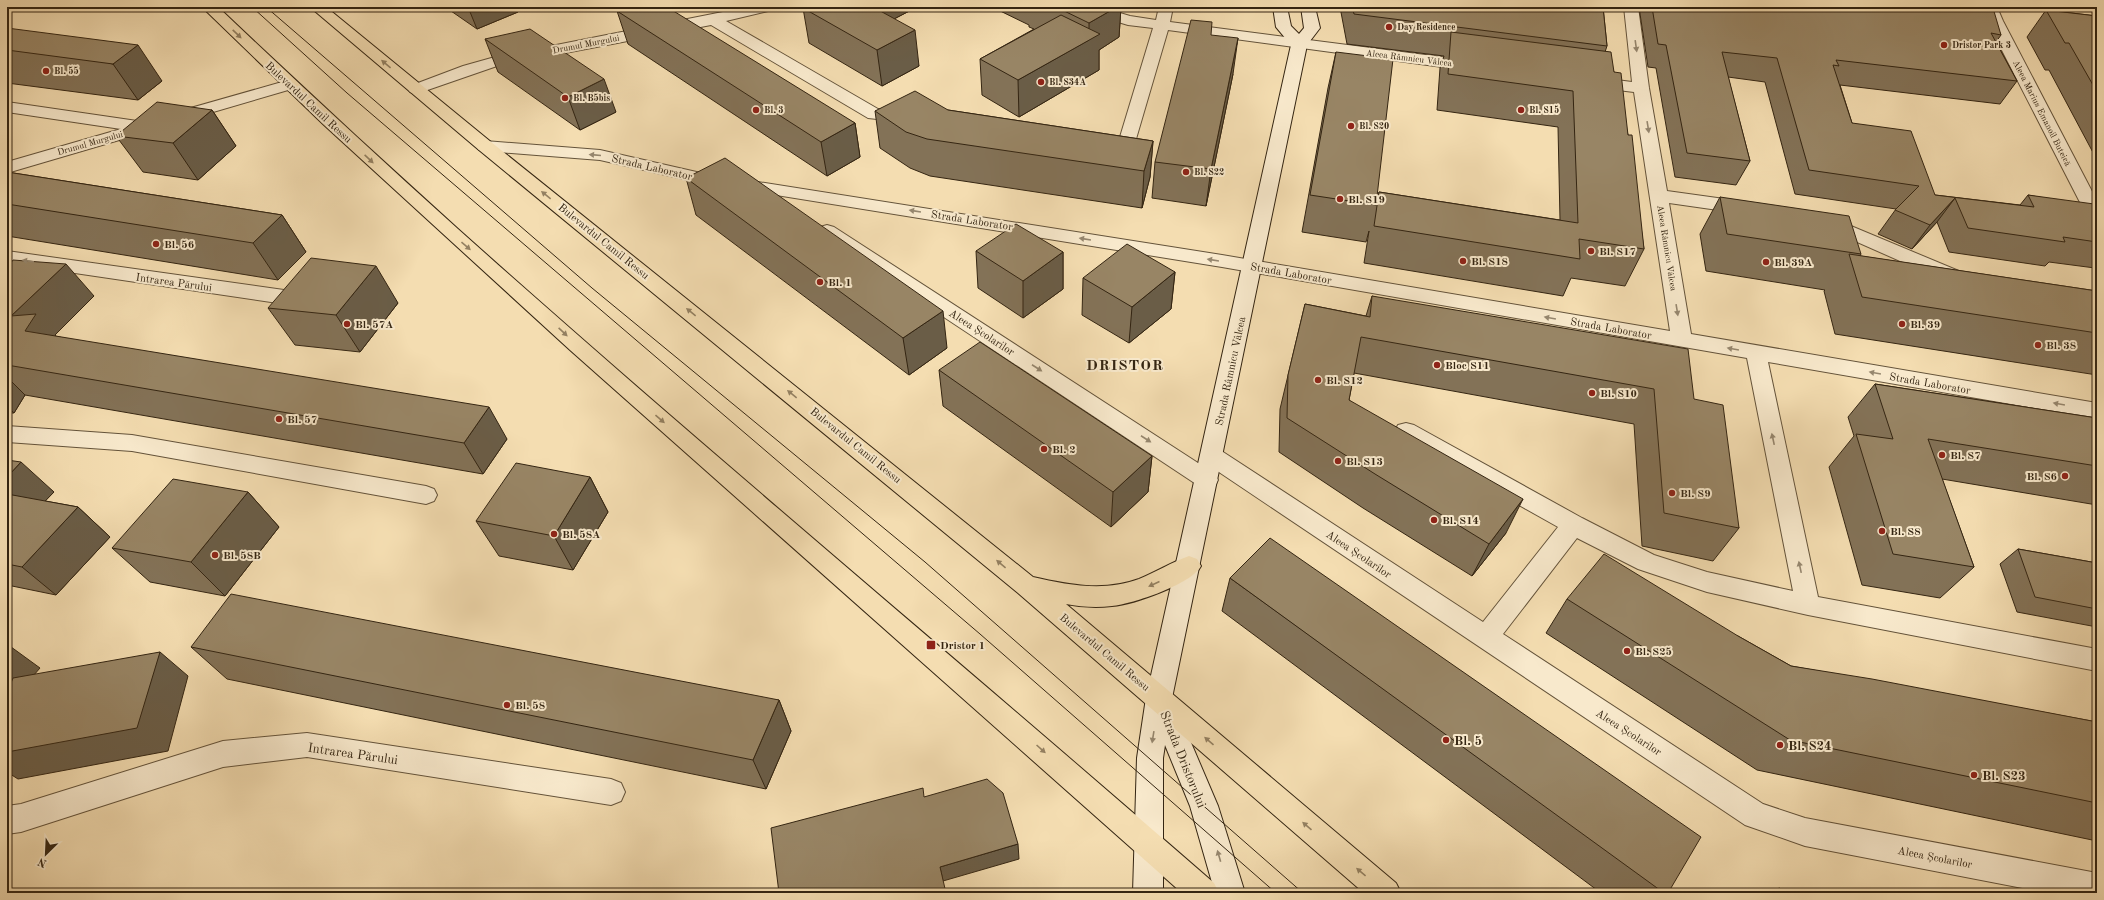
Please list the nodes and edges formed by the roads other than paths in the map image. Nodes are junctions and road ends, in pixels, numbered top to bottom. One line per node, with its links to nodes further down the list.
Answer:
1 (209, 7): 15 (main road, Bulevardul Camil Ressu, one-way to 15)
2 (317, 7): 17 (main road, Bulevardul Camil Ressu, one-way to 2)
3 (767, 7): 10 (street, Drumul Murgului)
4 (1084, 7): 11 (street, Aleea Râmnicu Vâlcea)
5 (1166, 7): 11 (street)
6 (1280, 7): 12 (street)
7 (1308, 7): 12 (street, Strada Râmnicu Vâlcea)
8 (1631, 7): 16 (street, Aleea Râmnicu Vâlcea, one-way to 16)
9 (1988, 16): 28 (street, Aleea Marius Emanoil Buteică)
10 (713, 20): 17 (street, Drumul Murgului); 19 (street)
11 (1162, 25): 12 (street, Aleea Râmnicu Vâlcea); 21 (street)
12 (1299, 44): 13 (street, Aleea Râmnicu Vâlcea); 31 (street, Strada Râmnicu Vâlcea)
13 (1488, 68)
14 (1580, 80): 16 (street)
15 (289, 85): 20 (street, Drumul Murgului); 51 (main road, Bulevardul Camil Ressu, one-way to 51)
16 (1641, 88): 25 (street, Aleea Râmnicu Vâlcea, one-way to 25)
17 (416, 89): 22 (main road, Bulevardul Camil Ressu)
18 (7, 107): 20 (street)
19 (923, 120)
20 (147, 127): 23 (street, Drumul Murgului)
21 (1088, 143)
22 (485, 146): 24 (street, Strada Laborator, one-way to 22); 44 (main road, Bulevardul Camil Ressu, one-way to 22)
23 (7, 168)
24 (757, 185): 31 (street, Strada Laborator, one-way to 24); 40 (street, Aleea Școlarilor, one-way to 40)
25 (1659, 196): 26 (street); 35 (street, Aleea Râmnicu Vâlcea, one-way to 35)
26 (1764, 210)
27 (1808, 217): 33 (street)
28 (2097, 218)
29 (7, 257): 30 (street, Intrarea Părului, one-way to 29)
30 (50, 264): 32 (street); 34 (street, Intrarea Părului)
31 (1252, 267): 35 (street, Strada Laborator, one-way to 31); 40 (street, Strada Râmnicu Vâlcea)
32 (36, 282)
33 (1975, 285)
34 (298, 299)
35 (1682, 340): 36 (street, Strada Laborator, one-way to 35)
36 (1756, 353): 37 (street, Strada Laborator, one-way to 36); 45 (street, one-way to 36)
37 (2097, 411)
38 (1406, 431): 42 (street)
39 (7, 434): 41 (street)
40 (1209, 468): 43 (street, Strada Râmnicu Vâlcea); 46 (street, Aleea Școlarilor)
41 (426, 495)
42 (1574, 525): 45 (street); 46 (street)
43 (1189, 566): 44 (main road, one-way to 44); 48 (street, Strada Râmnicu Vâlcea)
44 (1027, 586): 48 (main road, Bulevardul Camil Ressu)
45 (1808, 605): 47 (street)
46 (1485, 638): 52 (street, Aleea Școlarilor)
47 (2097, 660)
48 (1159, 698): 51 (street, Strada Dristorului, one-way to 51); 55 (street, Strada Dristorului, one-way to 48); 56 (main road, Bulevardul Camil Ressu, one-way to 48)
49 (611, 792): 50 (street, Intrarea Părului)
50 (7, 820)
51 (1148, 843): 53 (street, Strada Dristorului); 54 (main road, Bulevardul Camil Ressu)
52 (2097, 888)
53 (1148, 893)
54 (1204, 893)
55 (1230, 893)
56 (1386, 893)

